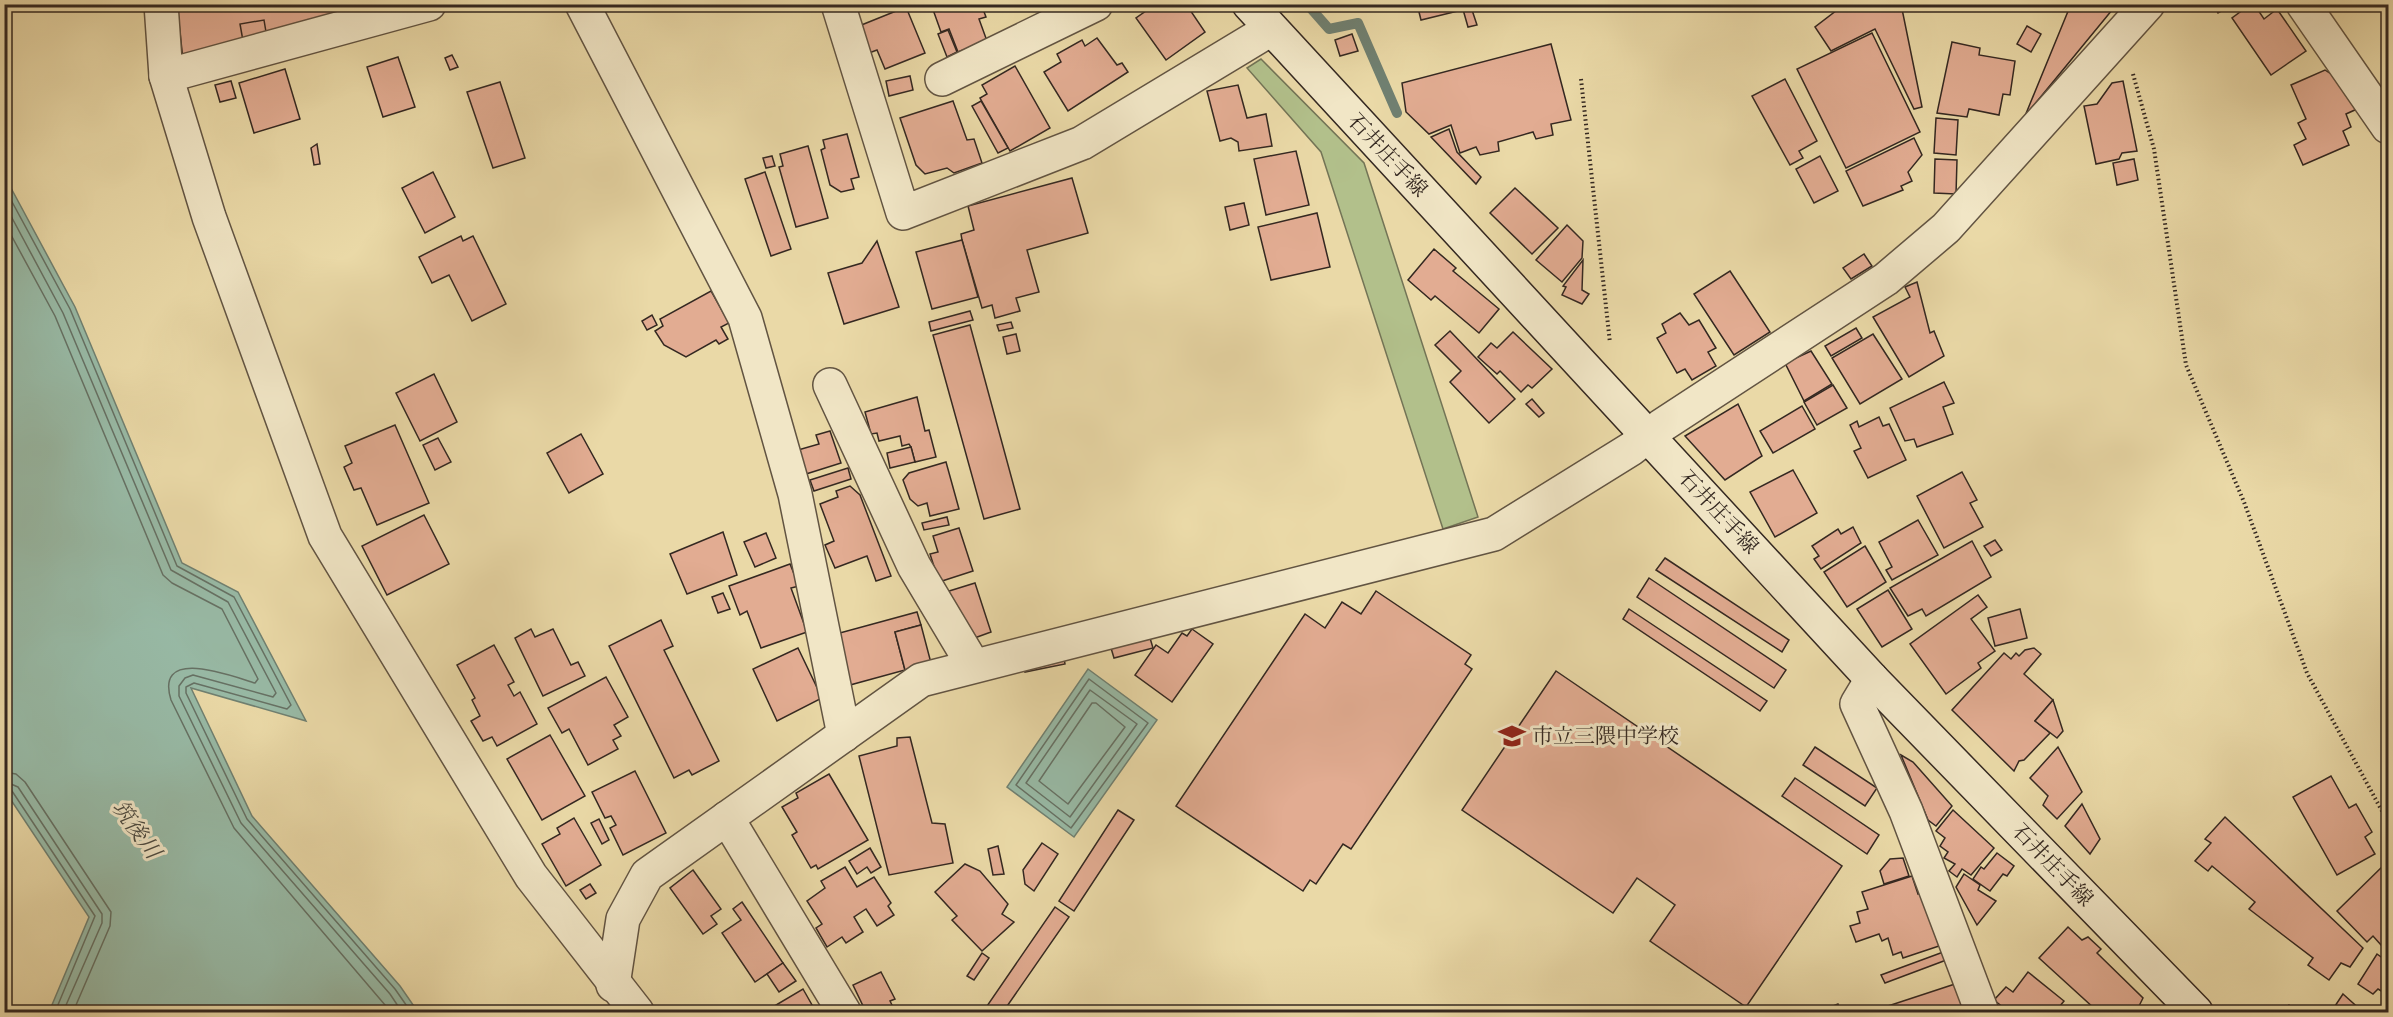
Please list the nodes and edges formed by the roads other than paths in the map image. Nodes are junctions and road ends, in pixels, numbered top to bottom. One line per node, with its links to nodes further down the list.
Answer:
1 (161, 4): 10 (street)
2 (429, 4): 10 (street)
3 (582, 4): 17 (street)
4 (838, 4): 9 (street)
5 (1096, 4): 11 (street)
6 (1249, 4): 9 (street, 石井庄手線)
7 (2148, 4): 14 (street)
8 (2303, 4): 12 (street)
9 (1272, 29): 14 (street, 石井庄手線)
10 (166, 76): 19 (street)
11 (942, 79)
12 (2388, 127)
13 (830, 385): 15 (street)
14 (1648, 435): 15 (street); 16 (street, 石井庄手線)
15 (973, 665): 17 (street)
16 (1872, 680): 22 (street); 23 (street, 石井庄手線)
17 (844, 735): 18 (street)
18 (727, 818): 19 (street); 21 (street)
19 (614, 985): 20 (street)
20 (637, 1012)
21 (844, 1012)
22 (1982, 1012)
23 (2196, 1012)

